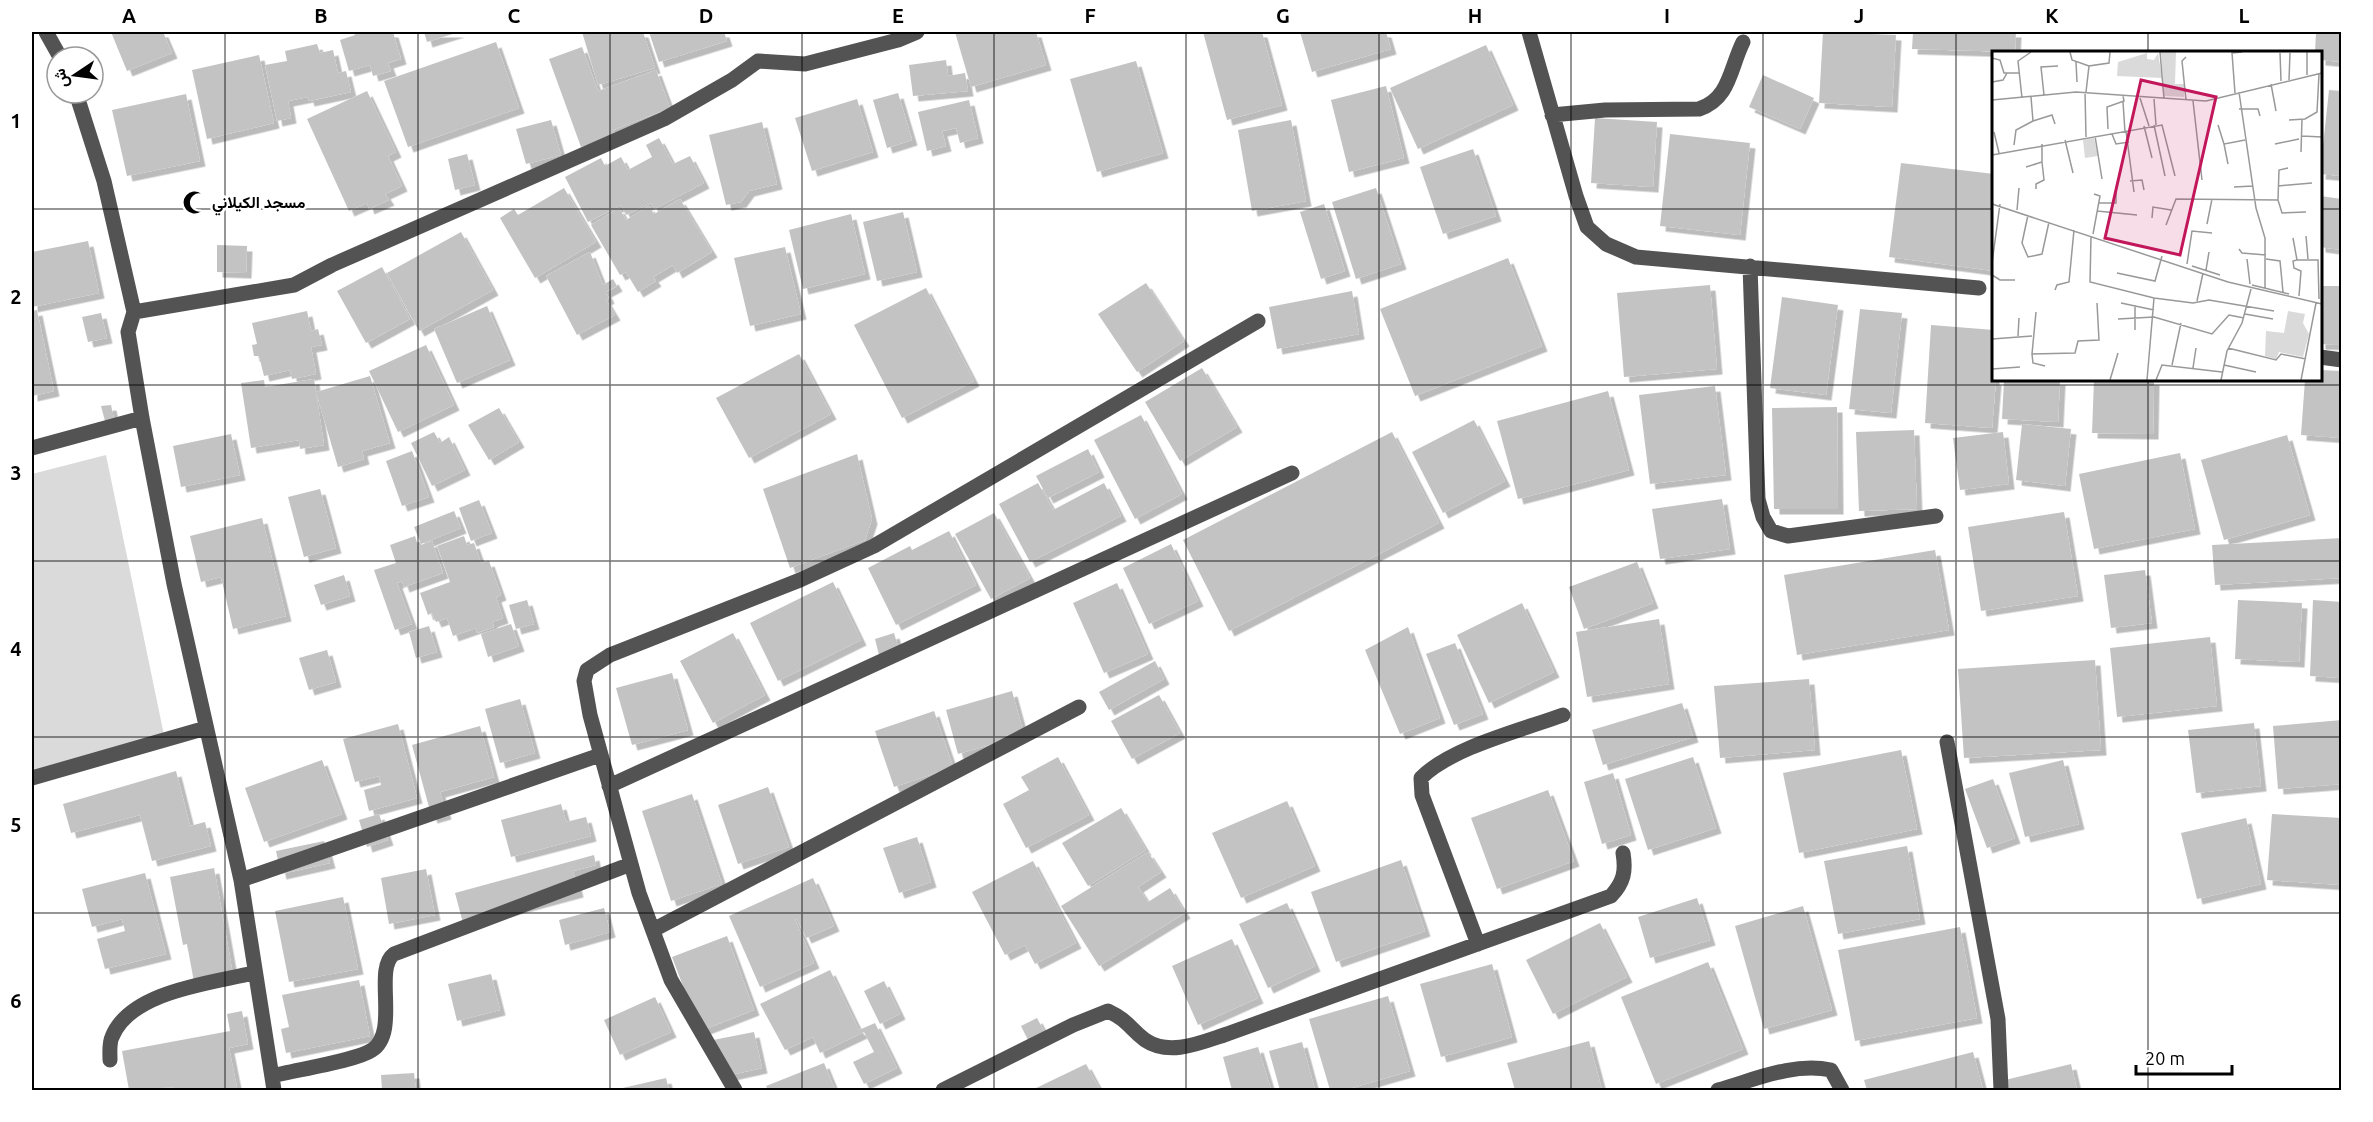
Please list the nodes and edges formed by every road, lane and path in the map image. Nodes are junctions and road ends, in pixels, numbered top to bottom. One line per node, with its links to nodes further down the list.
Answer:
1 (916, 32): 8 (street)
2 (1529, 32): 5 (street)
3 (1743, 42): 5 (street)
4 (80, 105): 8 (street)
5 (1552, 115): 6 (street)
6 (1750, 266): 7 (street); 15 (street)
7 (1979, 288)
8 (134, 312): 12 (street)
9 (1258, 321): 20 (street)
10 (2322, 357): 11 (street)
11 (2342, 360)
12 (142, 418): 13 (street); 18 (street)
13 (32, 448)
14 (1292, 473): 22 (street)
15 (1936, 516)
16 (1079, 707): 26 (street)
17 (1563, 715): 27 (street)
18 (206, 728): 21 (street); 25 (street)
19 (1947, 742): 35 (street)
20 (600, 755): 22 (street); 25 (street)
21 (32, 778)
22 (609, 786): 24 (street)
23 (1623, 853): 27 (street)
24 (631, 864): 26 (street); 30 (street)
25 (241, 880): 28 (street)
26 (653, 930): 31 (street)
27 (1478, 944): 32 (street)
28 (253, 973): 29 (street); 30 (street)
29 (110, 1060)
30 (273, 1083)
31 (735, 1090)
32 (943, 1090)
33 (1718, 1090): 34 (street)
34 (1842, 1090)
35 (2001, 1090)

